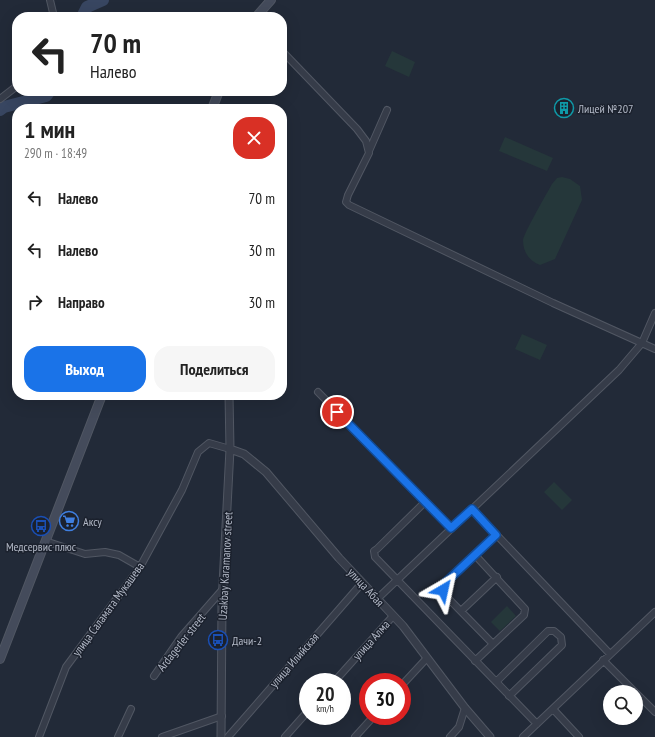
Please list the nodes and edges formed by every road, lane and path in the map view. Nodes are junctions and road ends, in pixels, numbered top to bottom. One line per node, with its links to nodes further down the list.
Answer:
1 (50, 0): 3 (street)
2 (271, 0): 4 (main road)
3 (53, 12)
4 (260, 12)
5 (287, 56): 9 (street)
6 (12, 90): 7 (street)
7 (0, 99)
8 (387, 110): 9 (street)
9 (369, 153): 11 (street)
10 (655, 313): 11 (street)
11 (642, 343): 12 (street); 18 (street)
12 (655, 349)
13 (318, 392): 17 (street)
14 (100, 400): 21 (main road)
15 (229, 400): 16 (street, Uzakbay Karamanov street)
16 (230, 449): 23 (street, улица Саламата Мукашева); 26 (street, улица Абая); 27 (street, Uzakbay Karamanov street)
17 (425, 502): 19 (street); 25 (street)
18 (472, 509): 19 (street); 20 (street)
19 (451, 528): 25 (street)
20 (496, 535): 22 (street); 33 (street)
21 (45, 541): 23 (street); 35 (main road)
22 (475, 555): 24 (street); 29 (street)
23 (140, 567): 53 (street, улица Саламата Мукашева)
24 (496, 578): 29 (street); 32 (street)
25 (397, 580): 28 (street); 37 (street)
26 (362, 583): 28 (street, улица Абая); 57 (street, улица Илийская)
27 (223, 589): 40 (street, Ardagerler street); 49 (street, Uzakbay Karamanov street)
28 (377, 599): 31 (street, улица Абая)
29 (461, 611): 32 (street)
30 (655, 612): 33 (street)
31 (393, 616): 34 (street, улица Абая); 38 (street, улица Алма)
32 (493, 644): 37 (street)
33 (610, 654): 36 (street)
34 (427, 658): 39 (street); 45 (street, улица Абая)
35 (0, 659)
36 (603, 660): 42 (street); 46 (street)
37 (475, 661): 41 (street)
38 (342, 673)
39 (411, 675)
40 (154, 676)
41 (496, 682): 43 (street); 43 (street)
42 (629, 685)
43 (509, 696): 51 (street)
44 (643, 699): 48 (street)
45 (465, 708): 60 (street); 61 (street, улица Абая)
46 (553, 709): 51 (street); 63 (street)
47 (131, 710): 54 (street)
48 (655, 712)
49 (222, 716): 55 (street); 56 (street, Uzakbay Karamanov street)
50 (299, 721): 58 (street)
51 (537, 724): 62 (street)
52 (366, 725): 59 (street)
53 (39, 737)
54 (118, 737)
55 (162, 737)
56 (221, 737)
57 (228, 737)
58 (285, 737)
59 (355, 737)
60 (450, 737)
61 (490, 737)
62 (523, 737)
63 (579, 737)

